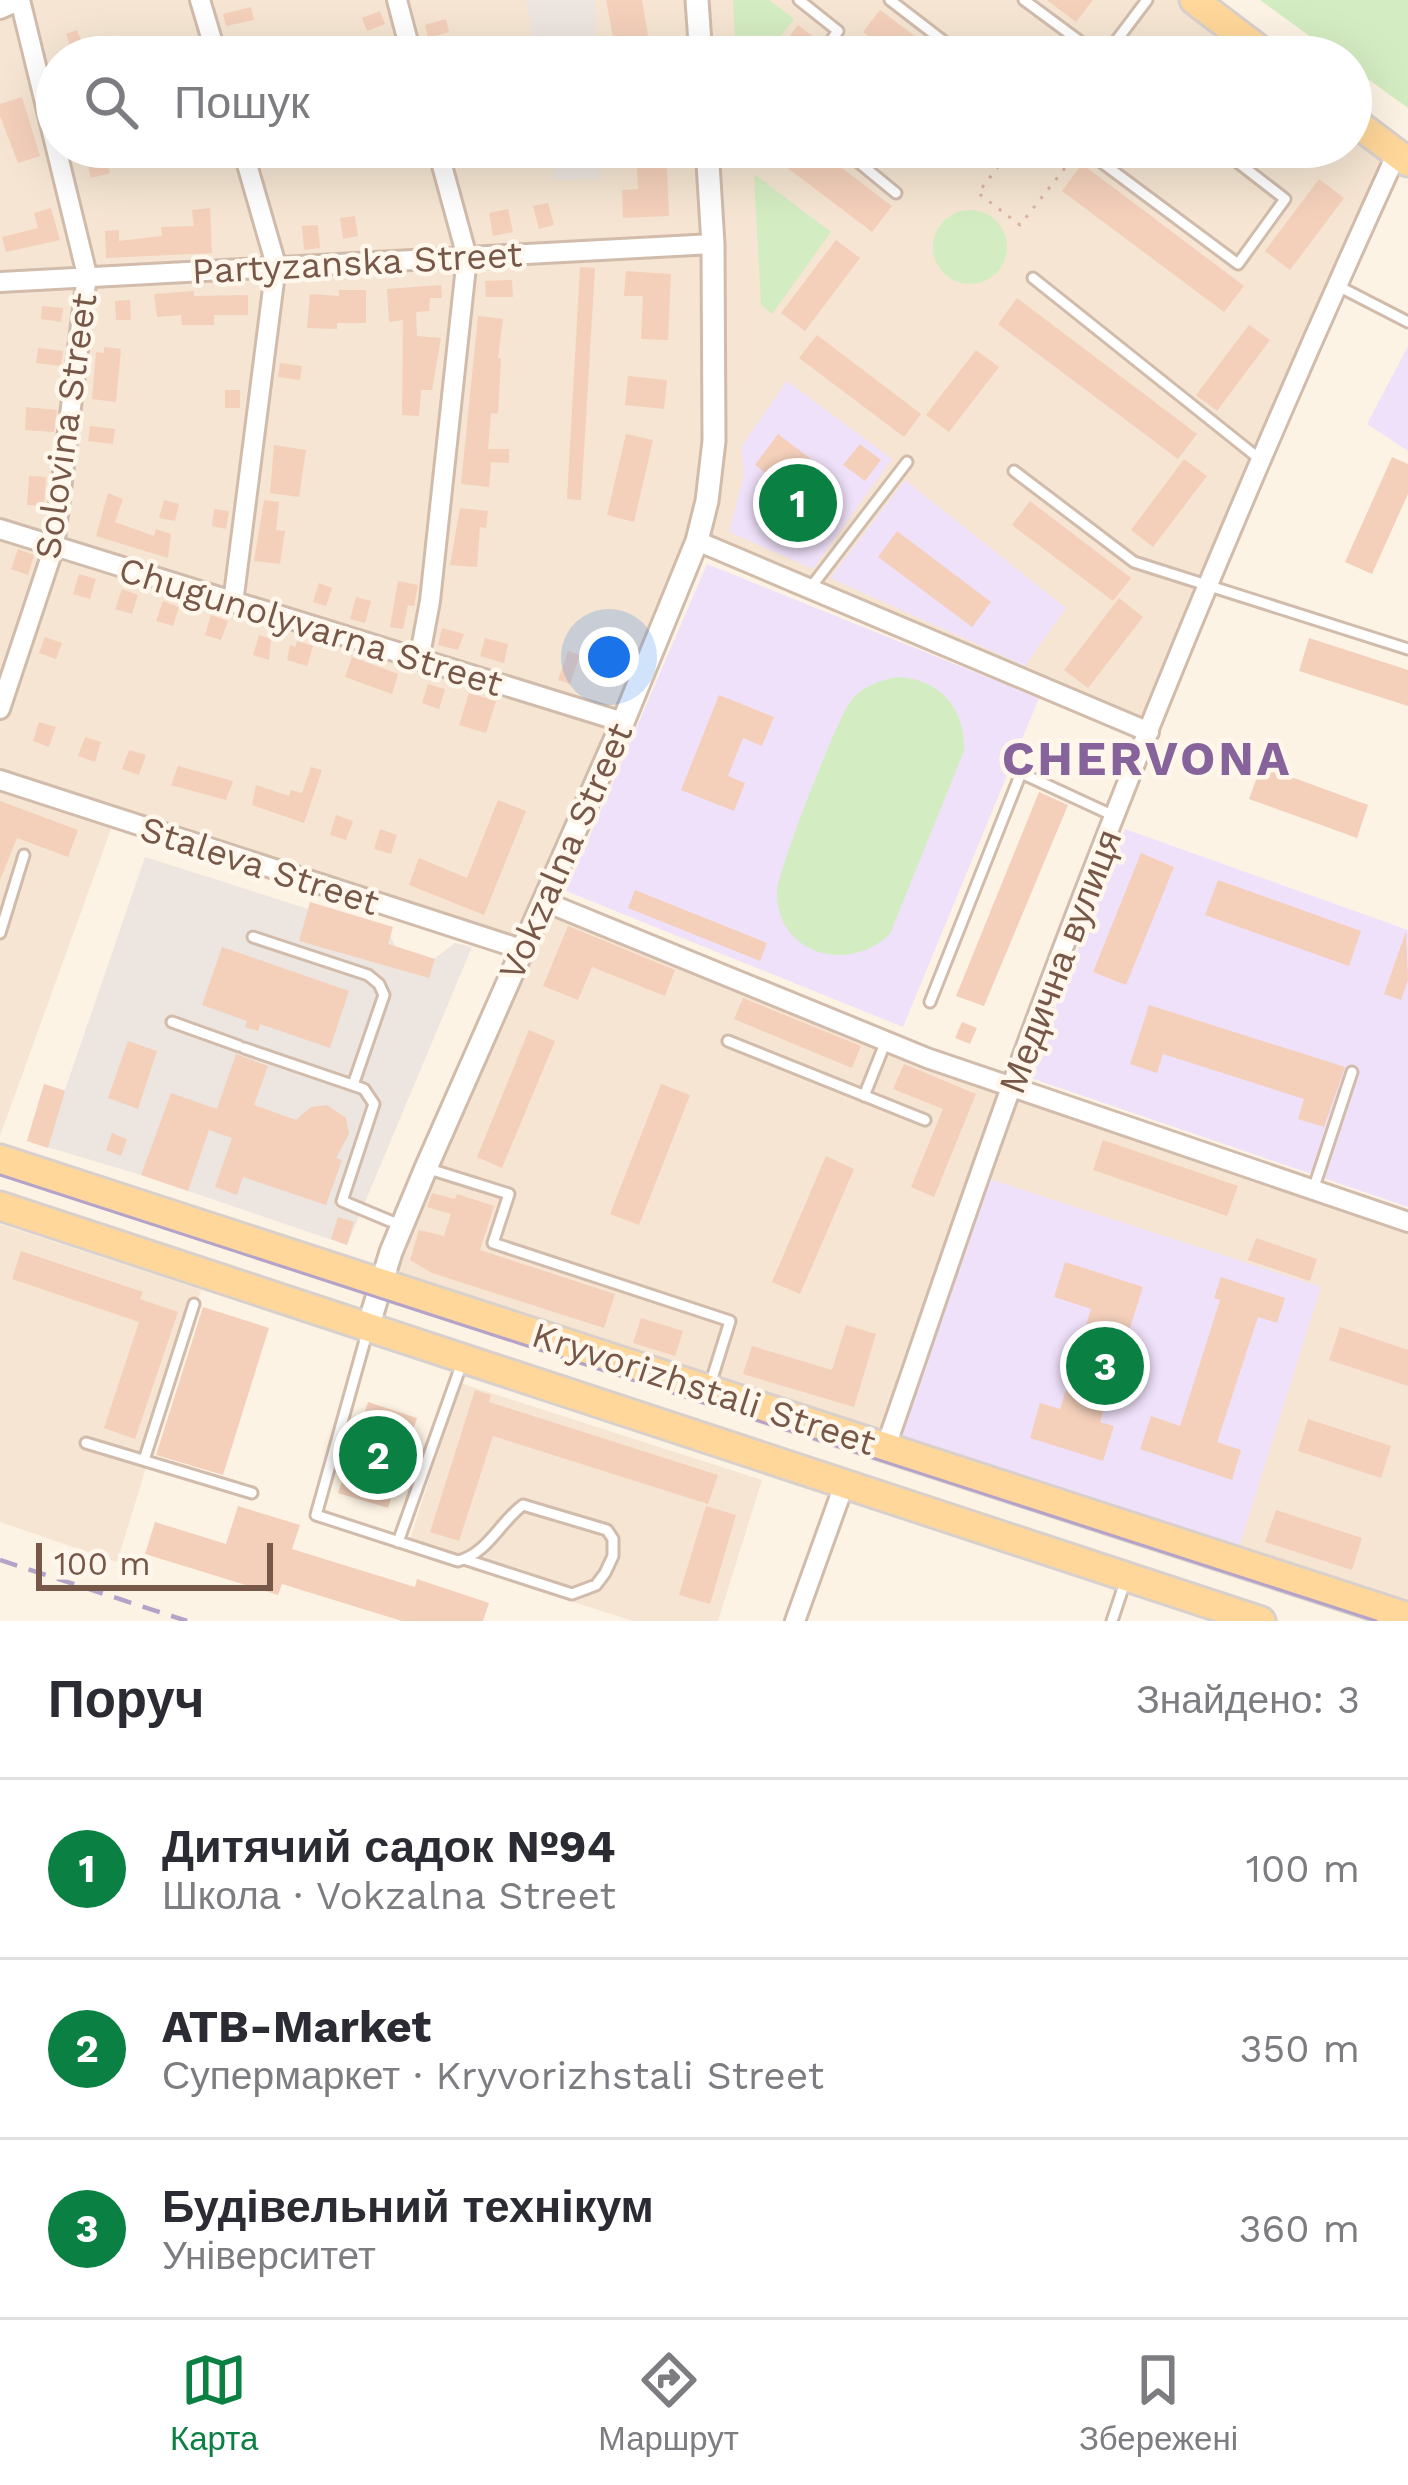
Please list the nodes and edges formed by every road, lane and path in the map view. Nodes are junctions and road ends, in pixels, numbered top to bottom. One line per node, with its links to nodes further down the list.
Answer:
1 (20, 0): 10 (street); 19 (street, Solovina Street)
2 (200, 0): 11 (street)
3 (397, 0): 12 (street)
4 (698, 0): 13 (street)
5 (799, 0): 14 (lane)
6 (890, 0): 15 (lane)
7 (1024, 0): 16 (lane)
8 (1147, 0): 17 (lane)
9 (1194, 0): 18 (main road)
10 (0, 10)
11 (211, 36)
12 (406, 36)
13 (700, 36)
14 (834, 36)
15 (937, 36)
16 (1074, 36)
17 (1119, 36)
18 (1241, 36)
19 (36, 66)
20 (1372, 134): 21 (main road)
21 (1402, 158): 38 (street, Медична вулиця)
22 (61, 168): 35 (street, Solovina Street)
23 (248, 168): 34 (street)
24 (443, 168): 33 (street)
25 (708, 168): 32 (street, Vokzalna Street)
26 (866, 168): 31 (lane)
27 (997, 168): 28 (path)
28 (1065, 168)
29 (1109, 168): 30 (lane)
30 (1245, 168)
31 (896, 193)
32 (713, 244): 33 (street, Partyzanska Street); 44 (street, Vokzalna Street)
33 (467, 257): 34 (street, Partyzanska Street); 50 (street)
34 (276, 265): 35 (street, Partyzanska Street); 48 (street)
35 (87, 275): 37 (street, Partyzanska Street); 45 (street, Solovina Street)
36 (1034, 278): 40 (lane)
37 (0, 282)
38 (1337, 285): 39 (lane); 40 (street, Медична вулиця)
39 (1408, 322)
40 (1262, 461): 46 (street, Медична вулиця)
41 (907, 462): 47 (lane)
42 (1014, 471): 46 (lane)
43 (0, 529): 45 (street, Chugunolyvarna Street)
44 (697, 541): 47 (street); 52 (street, Vokzalna Street)
45 (54, 547): 48 (street, Chugunolyvarna Street); 51 (street, Solovina Street)
46 (1209, 586): 49 (lane); 53 (street, Медична вулиця)
47 (811, 587): 53 (street)
48 (233, 603): 50 (street, Chugunolyvarna Street)
49 (1408, 650)
50 (419, 659): 52 (street, Chugunolyvarna Street)
51 (0, 709)
52 (623, 722): 57 (street, Vokzalna Street)
53 (1149, 732): 55 (street, Медична вулиця)
54 (0, 780): 60 (street, Staleva Street)
55 (1114, 816): 61 (lane); 67 (street, Медична вулиця)
56 (24, 855): 58 (lane)
57 (542, 902): 60 (street, Vokzalna Street); 64 (street)
58 (0, 933)
59 (253, 937): 66 (lane)
60 (521, 950): 71 (street, Vokzalna Street)
61 (930, 1002)
62 (172, 1022): 66 (lane)
63 (728, 1041): 68 (lane)
64 (886, 1041): 67 (street); 68 (lane)
65 (1352, 1072): 72 (lane)
66 (353, 1085): 75 (lane)
67 (1012, 1086): 72 (street); 82 (street, Медична вулиця)
68 (864, 1096): 69 (lane)
69 (925, 1120)
70 (0, 1159): 76 (main road, Kryvorizhstali Street)
71 (426, 1168): 75 (street, Vokzalna Street); 80 (lane)
72 (1313, 1190): 74 (street)
73 (1, 1210): 78 (main road, Kryvorizhstali Street)
74 (1408, 1222)
75 (402, 1226): 76 (street, Vokzalna Street)
76 (382, 1283): 78 (street, Vokzalna Street); 80 (main road, Kryvorizhstali Street)
77 (194, 1304): 83 (lane)
78 (368, 1328): 79 (main road, Kryvorizhstali Street); 86 (lane)
79 (463, 1359): 84 (main road, Kryvorizhstali Street); 86 (lane)
80 (708, 1390): 82 (main road, Kryvorizhstali Street)
81 (86, 1443): 83 (lane)
82 (886, 1446): 89 (main road, Kryvorizhstali Street)
83 (144, 1460): 85 (lane)
84 (844, 1485): 88 (main road, Kryvorizhstali Street); 90 (street)
85 (252, 1493)
86 (398, 1542): 87 (lane)
87 (467, 1560): 87 (lane)
88 (1127, 1577): 91 (lane); 92 (main road, Kryvorizhstali Street)
89 (1408, 1618)
90 (795, 1621)
91 (1112, 1621)
92 (1261, 1621)

